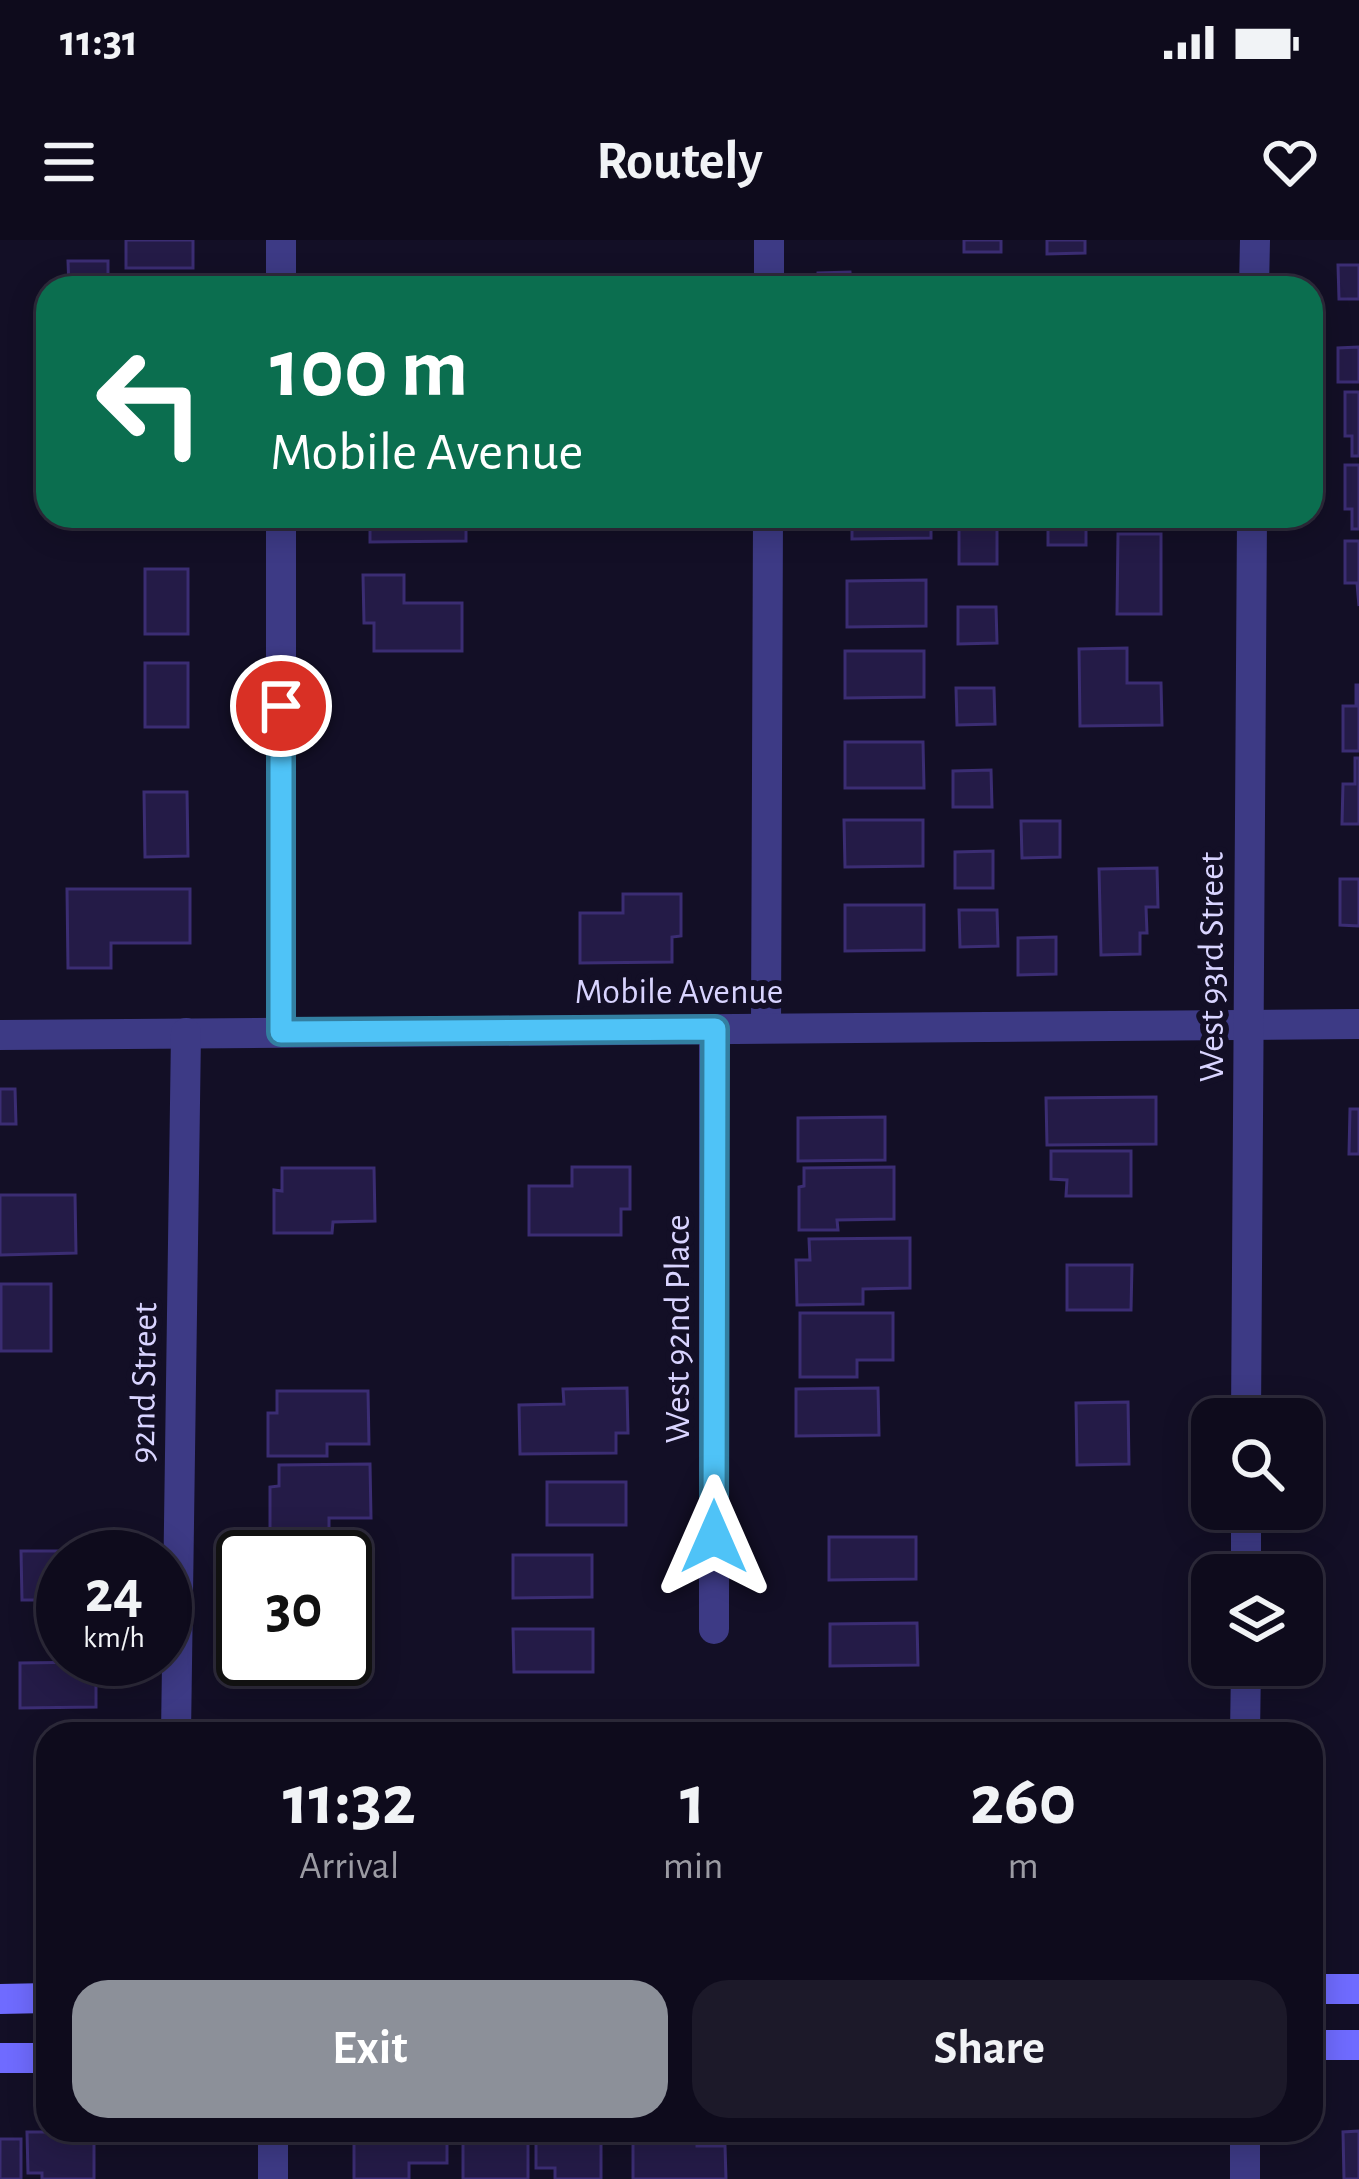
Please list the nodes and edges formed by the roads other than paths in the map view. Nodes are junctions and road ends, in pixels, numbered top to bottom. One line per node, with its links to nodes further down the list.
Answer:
1 (281, 240): 4 (street)
2 (770, 240): 5 (street)
3 (1255, 240): 6 (street)
4 (281, 276)
5 (769, 276)
6 (1254, 276)
7 (281, 528): 14 (street)
8 (768, 528): 12 (street)
9 (1252, 528): 11 (street, West 93rd Street)
10 (1359, 1024): 11 (street, Mobile Avenue)
11 (1248, 1025): 12 (street, Mobile Avenue); 17 (street, West 93rd Street)
12 (766, 1028): 13 (street, Mobile Avenue)
13 (715, 1029): 14 (street, Mobile Avenue); 18 (street, West 92nd Place)
14 (281, 1032): 15 (street, Mobile Avenue)
15 (186, 1033): 16 (street, Mobile Avenue); 20 (street, 92nd Street)
16 (0, 1034)
17 (1246, 1398)
18 (714, 1629)
19 (1246, 1686): 21 (street)
20 (176, 1722)
21 (1245, 1722)
22 (1359, 1989): 23 (main road)
23 (1323, 1990)
24 (36, 1998): 25 (main road)
25 (0, 1999)
26 (1323, 2045): 27 (main road)
27 (1359, 2045)
28 (0, 2058): 29 (main road)
29 (36, 2058)
30 (273, 2142): 32 (street)
31 (1245, 2142): 33 (street)
32 (274, 2179)
33 (1245, 2179)

